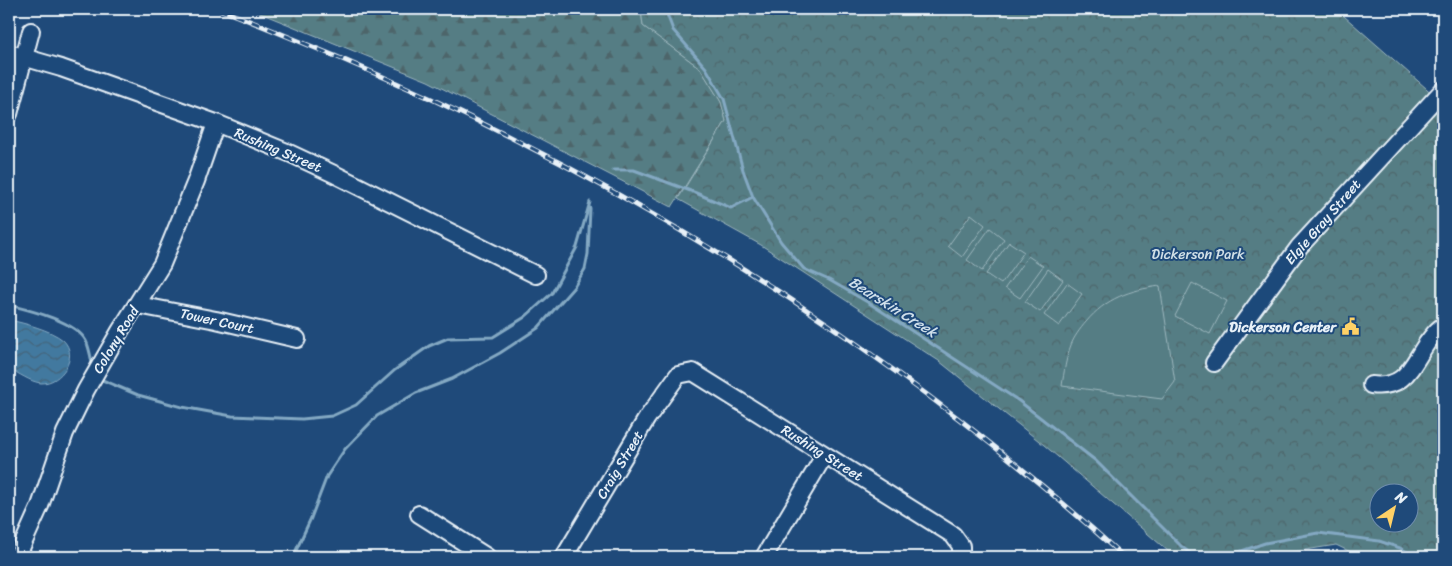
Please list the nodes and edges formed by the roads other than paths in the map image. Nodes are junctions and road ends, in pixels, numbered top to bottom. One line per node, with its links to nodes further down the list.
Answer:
1 (31, 31): 2 (street)
2 (16, 55): 4 (street); 5 (street, Rushing Street)
3 (1443, 90): 10 (street, Elgie Gray Street)
4 (9, 114)
5 (216, 123): 6 (street, Rushing Street); 7 (street, Colony Road)
6 (536, 275)
7 (138, 305): 9 (street, Tower Court); 16 (street, Colony Road)
8 (1443, 326): 12 (street)
9 (296, 339)
10 (1214, 363)
11 (678, 375): 13 (street, Rushing Street); 18 (street, Craig Street)
12 (1371, 385)
13 (824, 456): 15 (street, Rushing Street); 19 (street)
14 (419, 514): 17 (street)
15 (961, 552)
16 (16, 557)
17 (487, 557)
18 (564, 557)
19 (764, 557)

